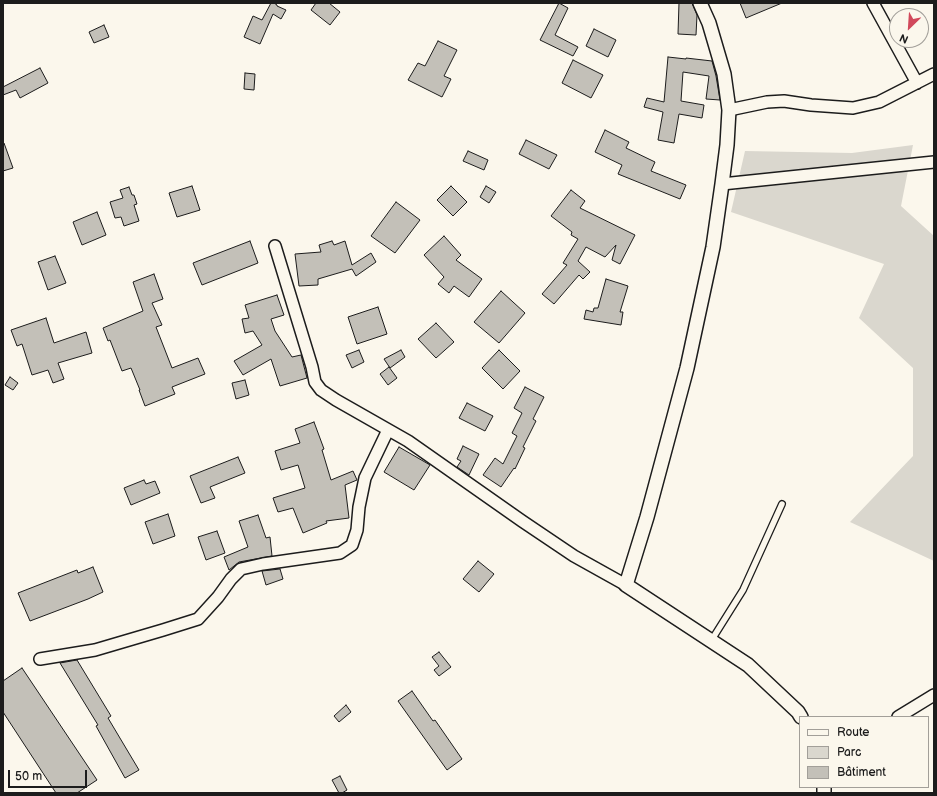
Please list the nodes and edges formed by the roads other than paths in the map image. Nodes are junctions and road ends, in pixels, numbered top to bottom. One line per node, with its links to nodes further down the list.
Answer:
1 (700, 3): 5 (street)
2 (873, 3): 4 (street)
3 (934, 74): 4 (street)
4 (917, 83): 5 (street)
5 (729, 110): 7 (street)
6 (934, 162): 7 (street)
7 (722, 184): 11 (street)
8 (275, 246): 9 (street)
9 (388, 430): 11 (street); 13 (street)
10 (782, 504): 12 (lane)
11 (626, 585): 12 (street)
12 (711, 641): 15 (street)
13 (40, 659)
14 (934, 695): 16 (street)
15 (800, 716)
16 (900, 716)

